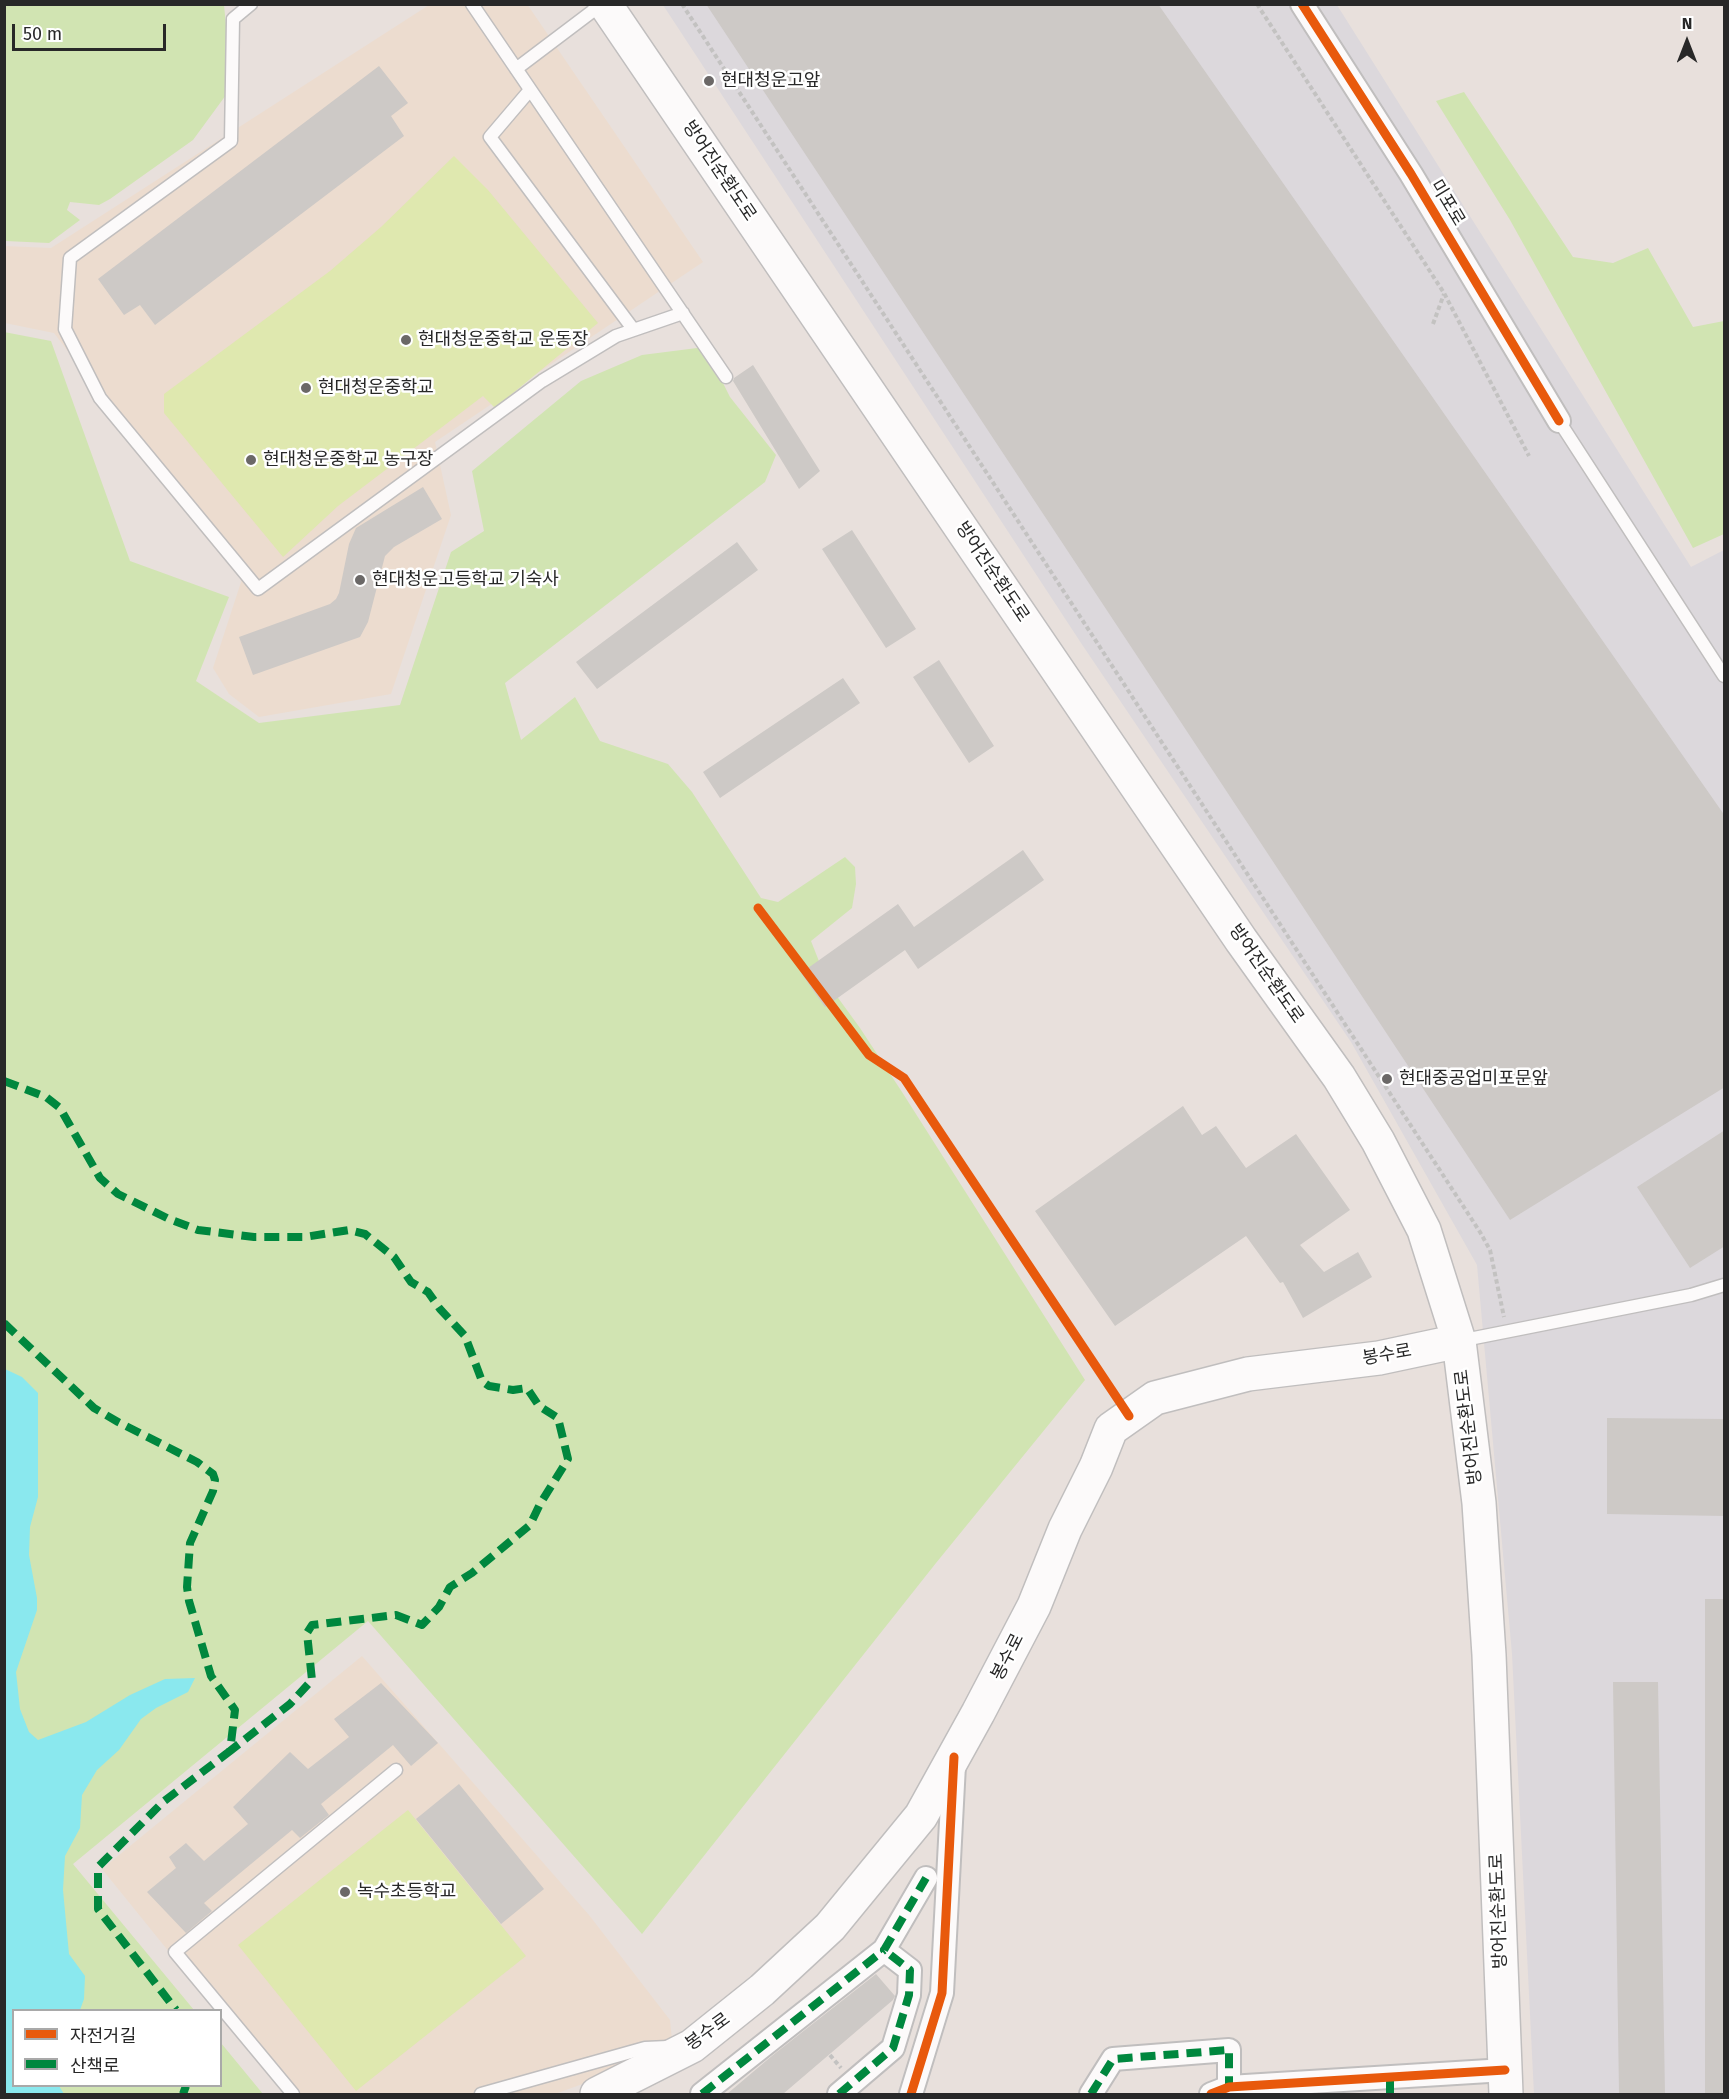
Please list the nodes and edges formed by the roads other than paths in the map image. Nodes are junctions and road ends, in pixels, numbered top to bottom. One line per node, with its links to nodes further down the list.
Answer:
1 (251, 4): 8 (lane)
2 (472, 4): 5 (lane)
3 (604, 4): 5 (lane); 13 (main road, 방어진순환도로)
4 (1302, 4): 10 (street, 미포로)
5 (516, 69): 6 (lane)
6 (530, 90): 7 (lane); 8 (lane)
7 (683, 313): 8 (lane); 9 (lane)
8 (633, 329)
9 (726, 377)
10 (1559, 421): 11 (lane)
11 (1725, 676)
12 (1725, 1285): 13 (lane)
13 (1459, 1341): 14 (main road, 봉수로); 19 (main road, 방어진순환도로)
14 (954, 1757): 18 (main road, 봉수로); 27 (street)
15 (396, 1770): 22 (lane)
16 (926, 1878): 17 (street)
17 (884, 1950): 25 (street); 26 (street)
18 (692, 2046): 23 (lane); 24 (main road, 봉수로)
19 (1505, 2082): 20 (street)
20 (1390, 2086): 21 (street)
21 (1220, 2091): 28 (street)
22 (293, 2094)
23 (481, 2094)
24 (597, 2094)
25 (702, 2094)
26 (839, 2094)
27 (911, 2094)
28 (1091, 2094)

